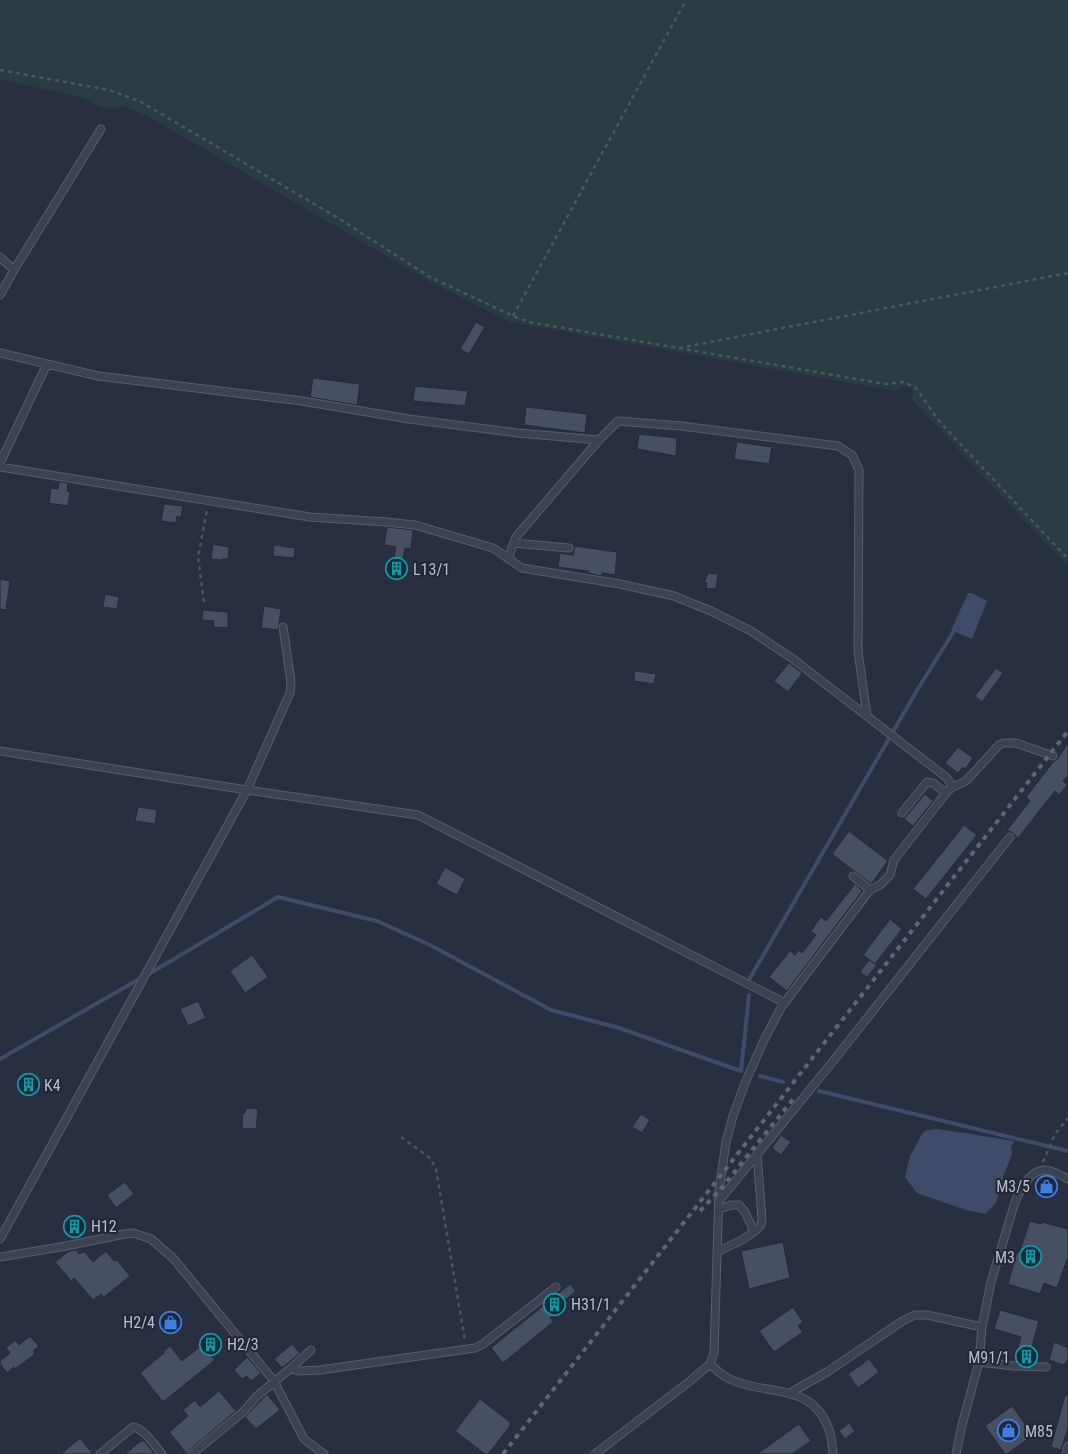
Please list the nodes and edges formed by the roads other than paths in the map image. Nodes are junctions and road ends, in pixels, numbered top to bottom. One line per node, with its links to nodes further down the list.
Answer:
1 (101, 129): 3 (lane)
2 (0, 257): 3 (lane)
3 (14, 270): 4 (lane)
4 (0, 295)
5 (0, 353): 6 (lane)
6 (47, 364): 7 (lane); 8 (lane)
7 (599, 440): 10 (lane); 14 (lane)
8 (0, 463)
9 (0, 467): 12 (lane)
10 (514, 543): 11 (lane); 12 (lane)
11 (569, 548)
12 (508, 559): 14 (lane)
13 (283, 627): 18 (lane)
14 (867, 716): 17 (lane)
15 (0, 751): 18 (lane)
16 (1052, 756): 17 (lane)
17 (954, 787): 19 (lane)
18 (248, 790): 24 (lane); 29 (lane)
19 (946, 793): 20 (lane); 23 (lane)
20 (902, 813)
21 (1010, 837): 25 (lane)
22 (853, 876): 23 (lane)
23 (870, 890): 24 (lane)
24 (785, 1003): 27 (lane)
25 (757, 1154): 27 (lane); 28 (lane)
26 (1068, 1179): 33 (lane)
27 (719, 1205): 28 (lane); 30 (lane)
28 (754, 1232): 30 (lane)
29 (0, 1239)
30 (717, 1252): 36 (lane)
31 (0, 1257): 39 (lane)
32 (556, 1287): 38 (lane)
33 (982, 1327): 35 (lane); 40 (lane)
34 (311, 1350): 38 (lane)
35 (979, 1362): 37 (lane); 48 (lane)
36 (710, 1364): 40 (lane); 46 (lane)
37 (1046, 1367)
38 (291, 1368): 39 (lane)
39 (274, 1381): 44 (lane); 45 (lane)
40 (790, 1393): 47 (lane)
41 (1068, 1446): 49 (lane)
42 (100, 1454): 43 (lane)
43 (162, 1454)
44 (192, 1454)
45 (324, 1454)
46 (595, 1454)
47 (833, 1454)
48 (956, 1454)
49 (1066, 1454)

